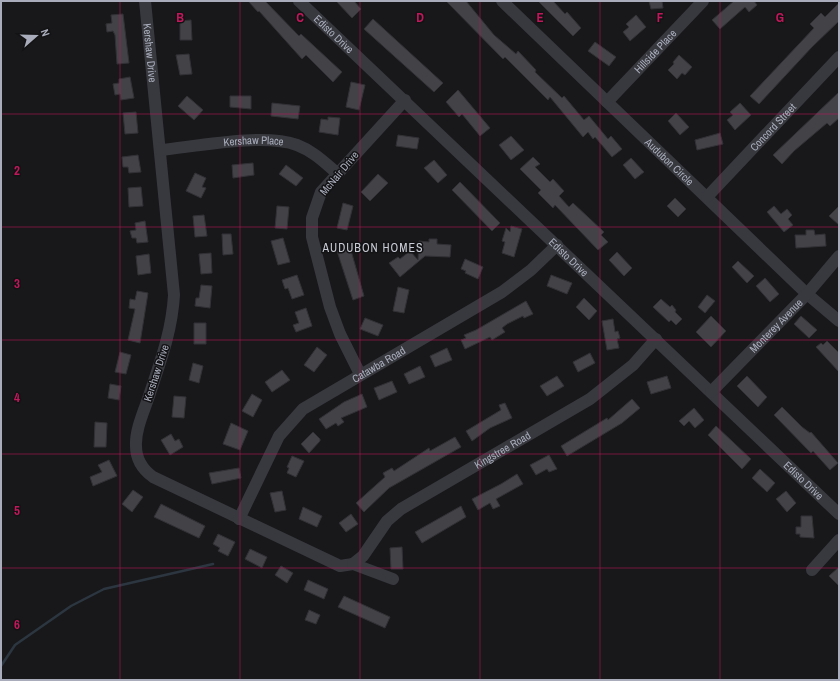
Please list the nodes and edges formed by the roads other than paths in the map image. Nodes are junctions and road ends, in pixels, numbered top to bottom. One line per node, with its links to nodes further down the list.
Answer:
1 (145, 1): 8 (street, Kershaw Drive)
2 (299, 1): 6 (street, Edisto Drive)
3 (502, 1): 7 (street, Audubon Circle)
4 (703, 1): 7 (street, Hillside Place)
5 (839, 56): 10 (street, Concord Street)
6 (405, 100): 9 (street, McNair Drive); 11 (street, Edisto Drive)
7 (607, 102): 10 (street, Audubon Circle)
8 (161, 150): 9 (street, Kershaw Place); 19 (street, Kershaw Drive)
9 (337, 173): 16 (street, McNair Drive)
10 (707, 197): 13 (street, Audubon Circle)
11 (557, 245): 15 (street, Edisto Drive); 16 (street, Catawba Road)
12 (839, 256): 13 (street, Monterey Avenue)
13 (806, 294): 14 (street, Audubon Circle); 17 (street, Monterey Avenue)
14 (839, 321)
15 (656, 339): 17 (street, Edisto Drive); 21 (street, Kingstree Road)
16 (360, 374): 19 (street, Catawba Road)
17 (711, 392): 18 (street, Edisto Drive)
18 (839, 514)
19 (239, 519): 21 (street, Kershaw Drive)
20 (839, 540): 22 (street)
21 (353, 564): 23 (street, Kershaw Drive)
22 (812, 570)
23 (393, 579)

